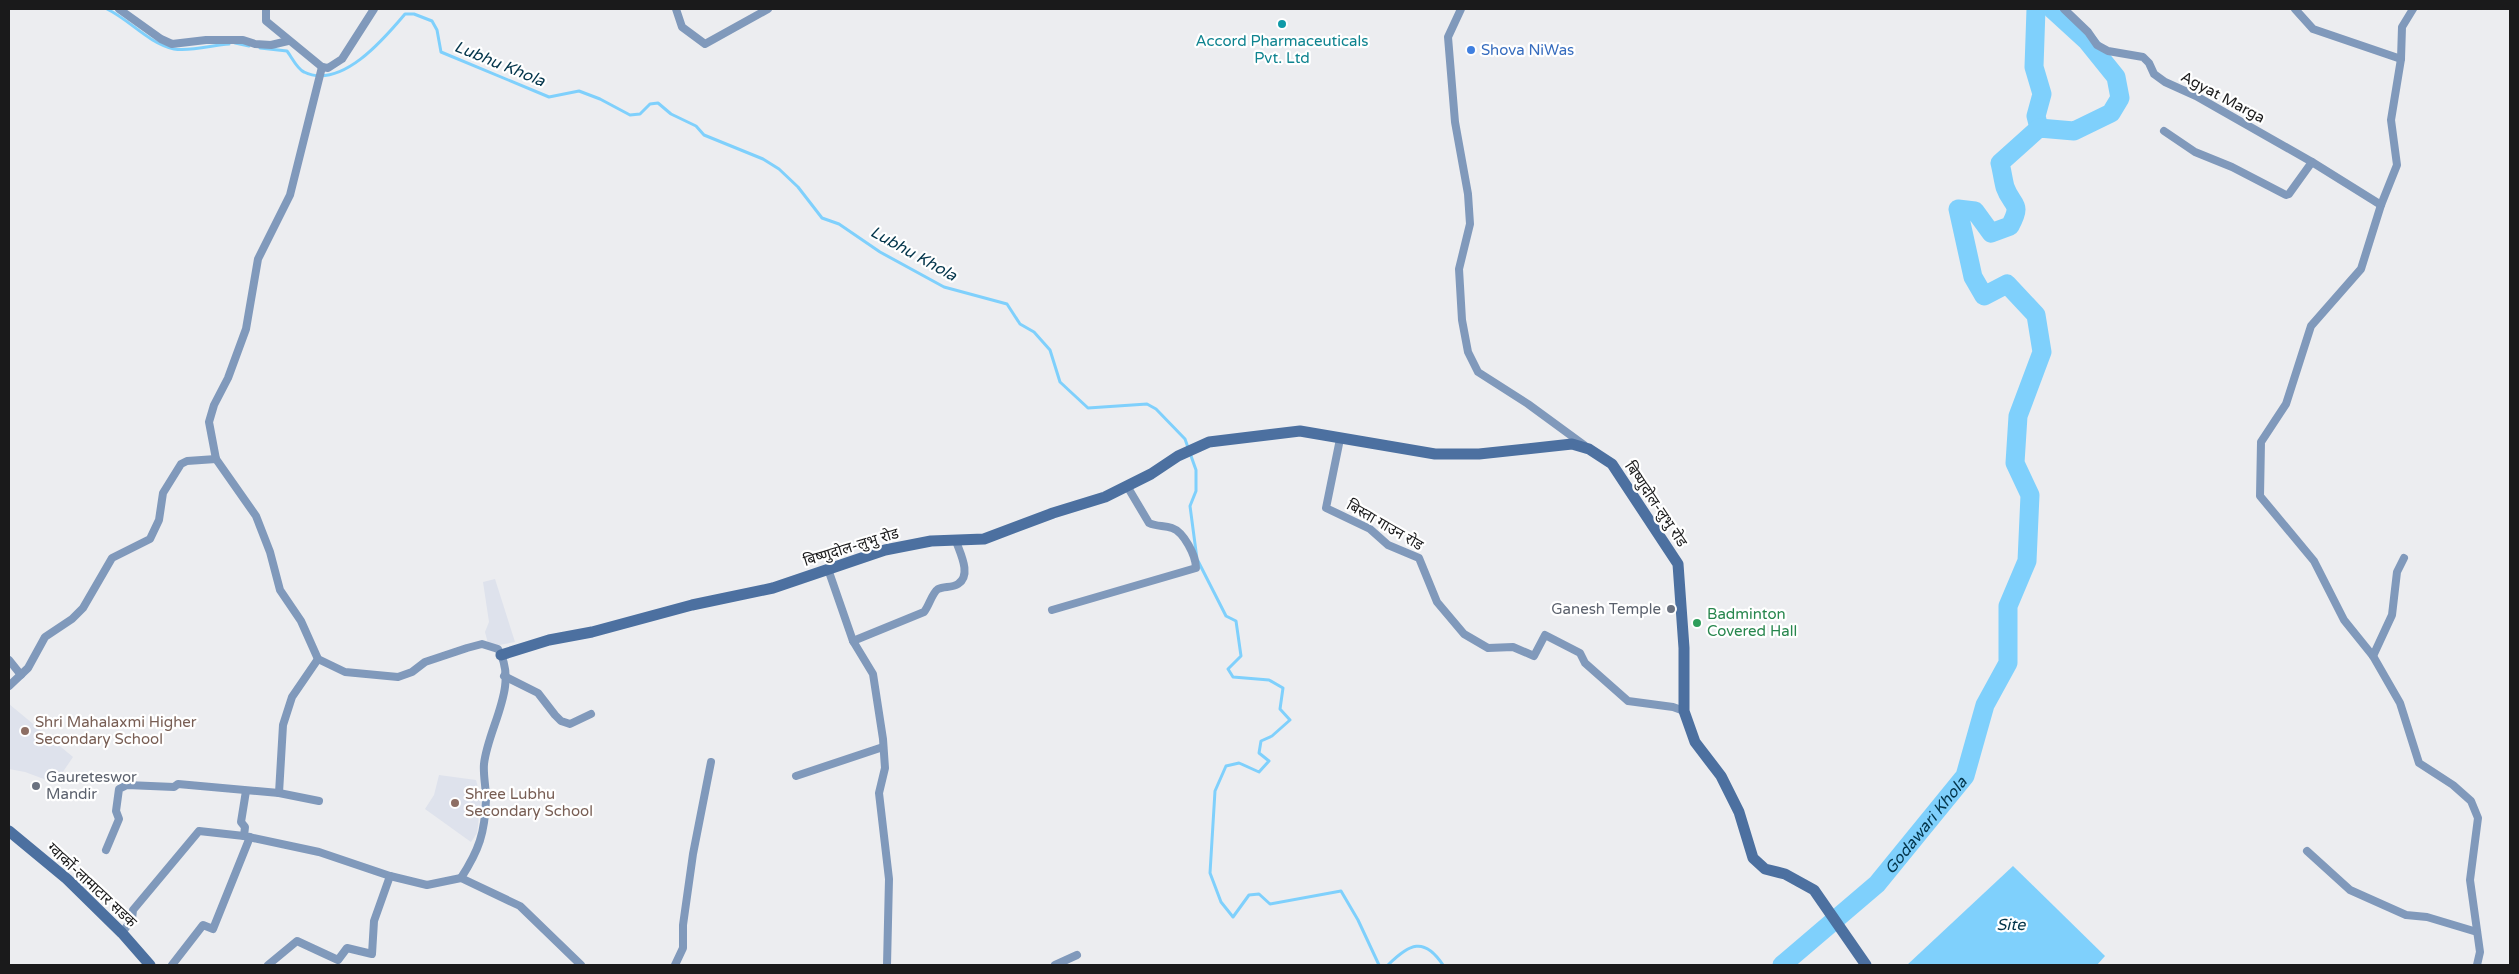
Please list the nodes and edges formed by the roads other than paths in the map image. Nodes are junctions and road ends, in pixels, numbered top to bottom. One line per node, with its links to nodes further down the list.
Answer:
1 (119, 9): 10 (street)
2 (266, 9): 10 (street)
3 (374, 9): 12 (street)
4 (676, 9): 5 (street)
5 (768, 9)
6 (1461, 9): 17 (street)
7 (2064, 9): 14 (street, Agyat Marga)
8 (2294, 9): 11 (street)
9 (2413, 9): 11 (street)
10 (288, 41): 12 (street)
11 (2402, 59): 15 (street)
12 (321, 70): 18 (street)
13 (2164, 131): 14 (street)
14 (2312, 162): 15 (street, Agyat Marga)
15 (2381, 205): 26 (street)
16 (1340, 439): 17 (street, बिष्णुदोल-लुभु रोड); 19 (street, बिष्णुदोल-लुभु रोड); 32 (street, बिस्ता गाउन रोड)
17 (1589, 449): 32 (street, बिष्णुदोल-लुभु रोड)
18 (216, 459): 28 (street); 29 (street)
19 (1127, 486): 20 (street, बिष्णुदोल-लुभु रोड); 23 (street)
20 (956, 541): 22 (street, बिष्णुदोल-लुभु रोड); 24 (street)
21 (2404, 558): 26 (street)
22 (828, 569): 24 (street); 25 (street, बिष्णुदोल-लुभु रोड)
23 (1052, 610)
24 (853, 641): 34 (street)
25 (501, 655): 28 (street); 30 (street)
26 (2373, 656): 47 (street)
27 (9, 660): 29 (street)
28 (318, 660): 38 (street)
29 (21, 675): 31 (street)
30 (504, 676): 33 (street); 45 (street)
31 (9, 686)
32 (1684, 711): 56 (street, बिष्णुदोल-लुभु रोड)
33 (591, 714)
34 (883, 747): 36 (street); 54 (street)
35 (712, 762): 53 (street)
36 (796, 776)
37 (246, 791): 38 (street); 41 (street); 42 (street)
38 (278, 793): 39 (street)
39 (319, 801)
40 (9, 831): 46 (street, ग्वार्को-लामाटार सडक)
41 (247, 837): 44 (street); 46 (street); 50 (street)
42 (106, 850)
43 (2308, 851): 47 (street)
44 (390, 876): 45 (street); 51 (street)
45 (461, 878): 52 (street)
46 (122, 932): 49 (street, ग्वार्को-लामाटार सडक)
47 (2477, 932): 57 (street)
48 (1076, 954): 55 (street)
49 (150, 965)
50 (172, 965)
51 (268, 965)
52 (581, 965)
53 (675, 965)
54 (887, 965)
55 (1055, 965)
56 (1866, 965)
57 (2476, 965)

